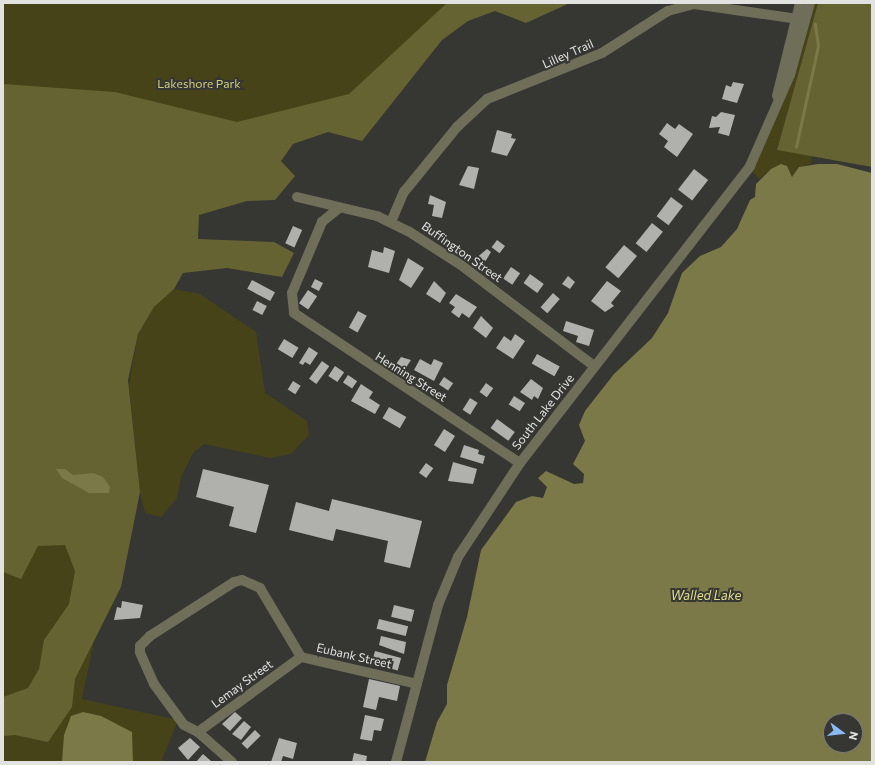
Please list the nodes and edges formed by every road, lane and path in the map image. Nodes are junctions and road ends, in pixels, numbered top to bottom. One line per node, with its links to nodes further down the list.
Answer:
1 (800, 3): 3 (street, South Lake Drive)
2 (810, 3): 3 (street, South Lake Drive)
3 (800, 19): 6 (street, Lilley Trail); 7 (street, South Lake Drive)
4 (297, 197): 5 (street, Buffington Street)
5 (339, 208): 6 (street, Buffington Street); 8 (street, Henning Street)
6 (391, 222): 7 (street, Buffington Street)
7 (594, 366): 8 (street, South Lake Drive)
8 (520, 463): 10 (street, South Lake Drive)
9 (301, 657): 10 (street, Eubank Street); 11 (street, Lemay Street); 11 (street, Eubank Street)
10 (417, 684): 13 (street, South Lake Drive)
11 (198, 732): 12 (street)
12 (232, 762)
13 (396, 762)

